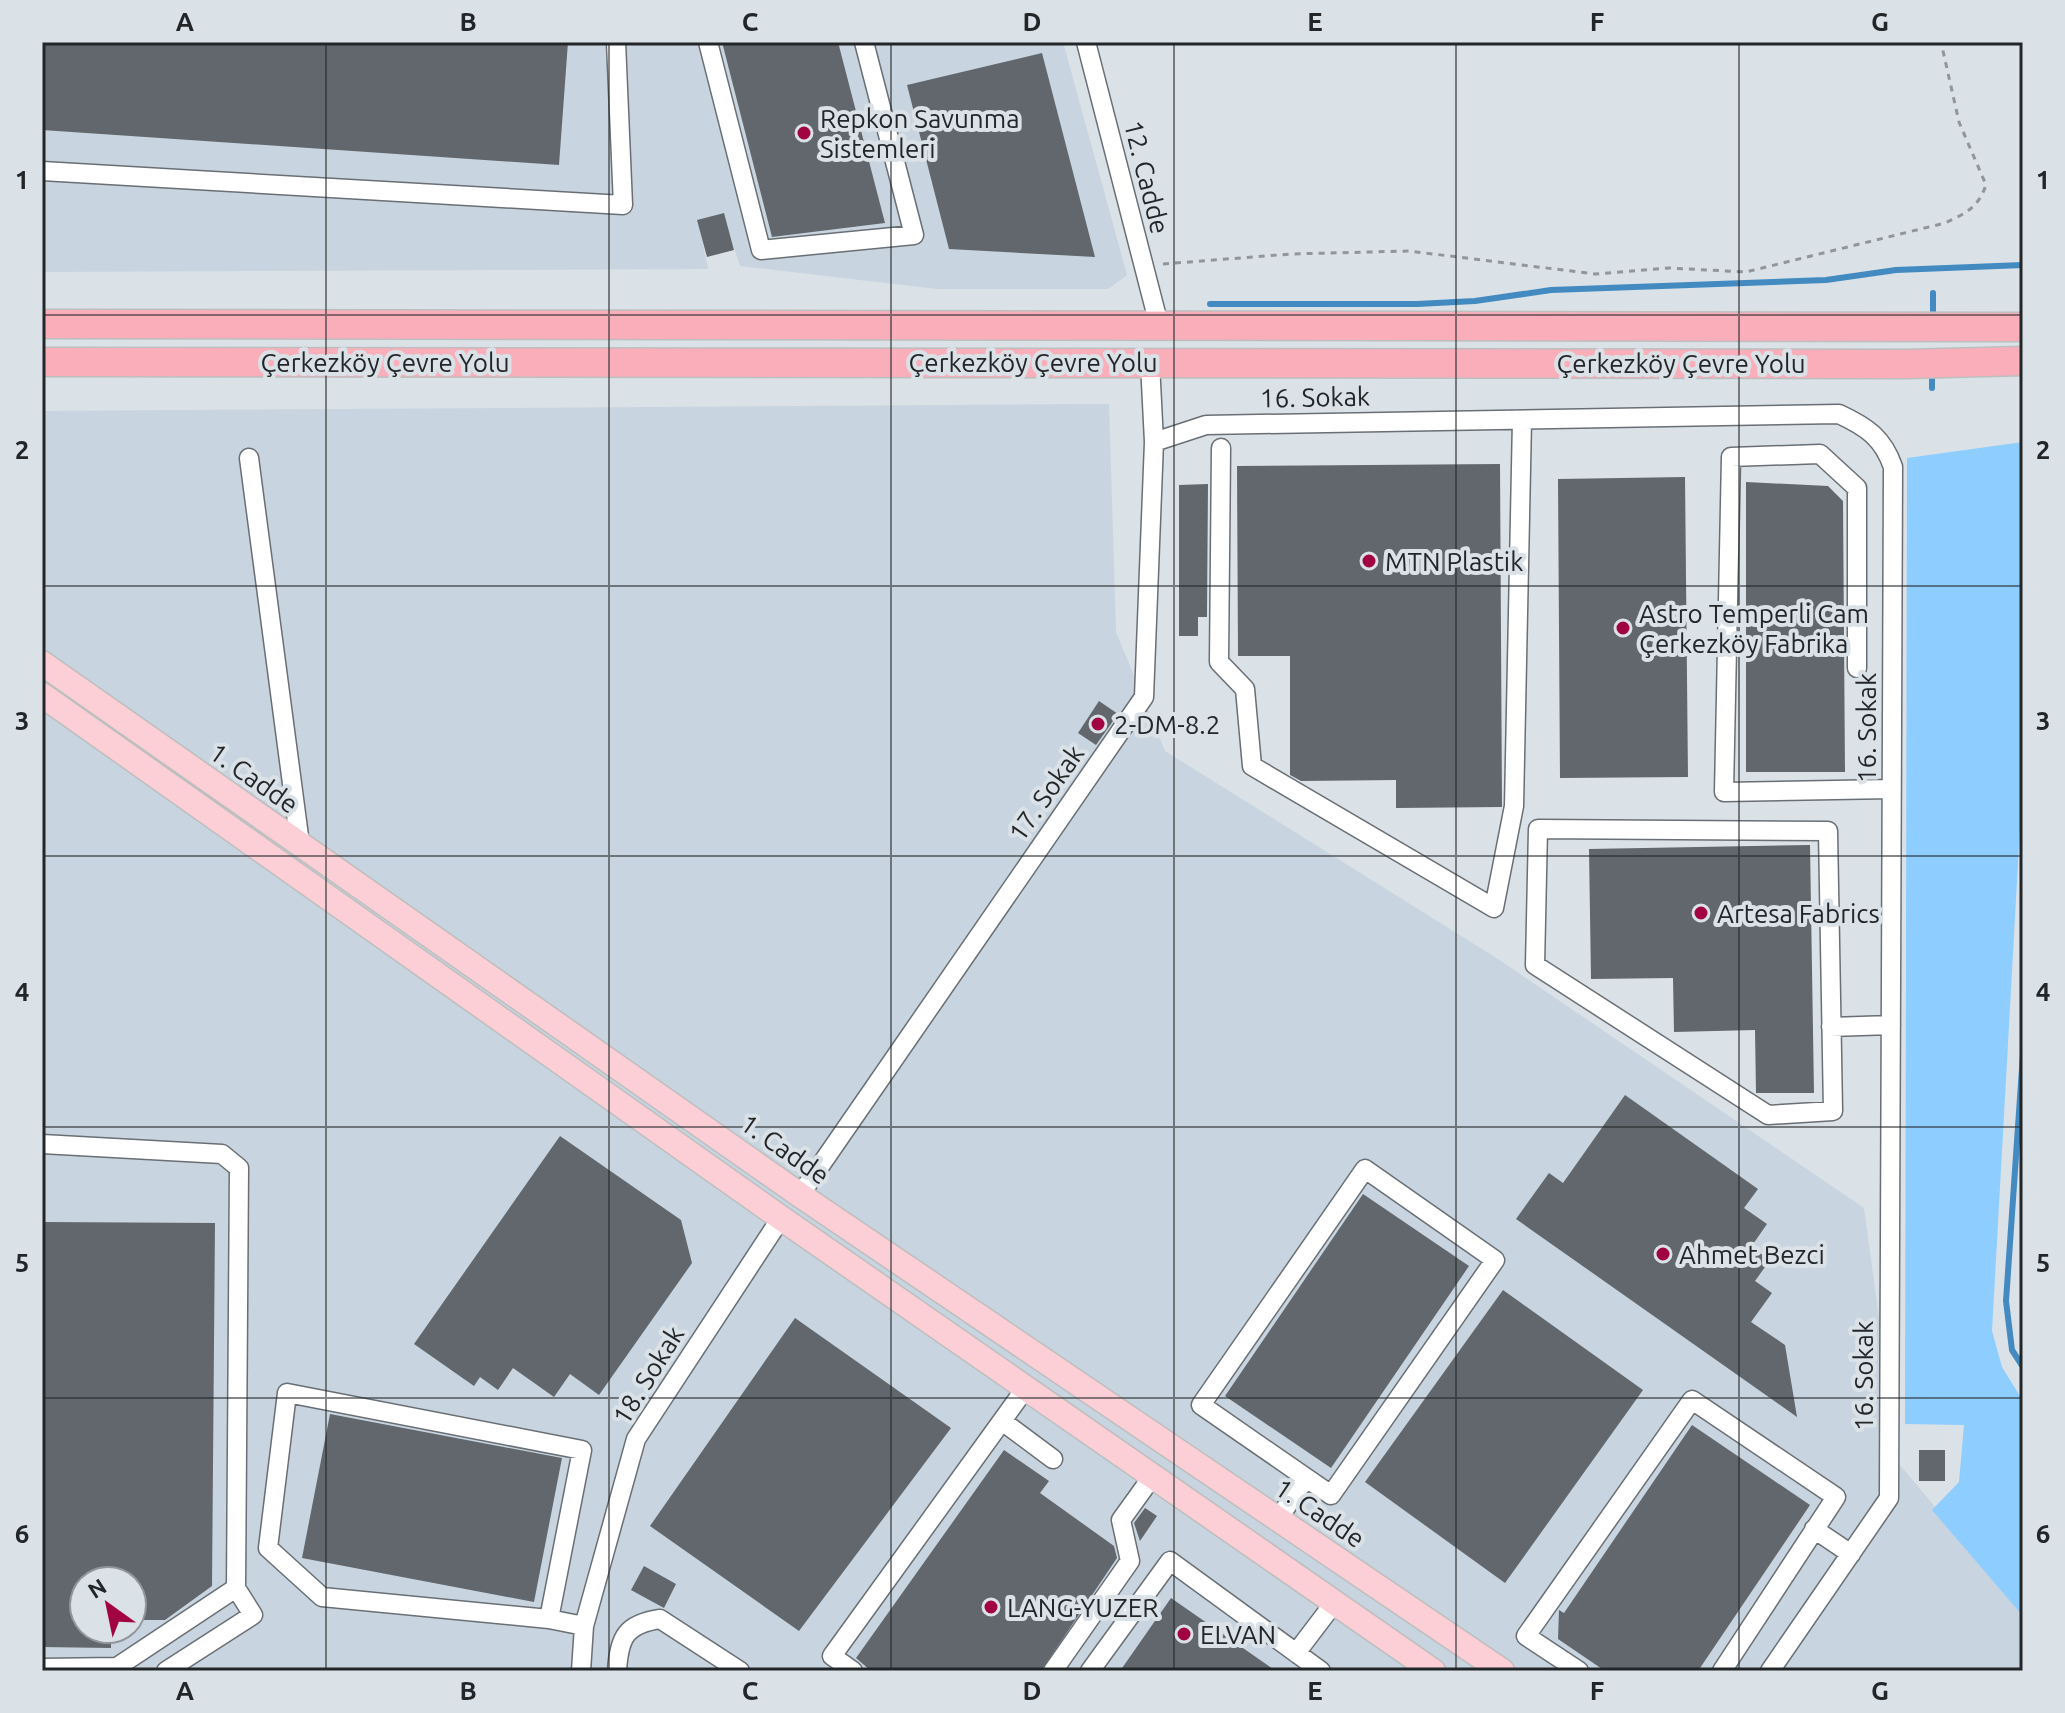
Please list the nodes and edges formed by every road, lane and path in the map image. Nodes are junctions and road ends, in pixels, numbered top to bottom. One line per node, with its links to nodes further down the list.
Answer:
1 (616, 42): 6 (street)
2 (708, 42): 3 (street)
3 (864, 42)
4 (1086, 42): 7 (street, 12. Cadde)
5 (1941, 42): 7 (path)
6 (42, 171)
7 (1144, 266): 9 (street, 12. Cadde)
8 (42, 324): 9 (highway, Çerkezköy Çevre Yolu)
9 (1159, 325): 10 (highway, Çerkezköy Çevre Yolu)
10 (2023, 327)
11 (2023, 361): 13 (highway, Çerkezköy Çevre Yolu)
12 (42, 362): 13 (highway, Çerkezköy Çevre Yolu)
13 (1150, 363): 15 (street, 17. Sokak)
14 (1522, 420): 15 (street, 16. Sokak); 16 (street); 19 (street, 16. Sokak)
15 (1154, 442): 28 (street, 17. Sokak)
16 (1221, 448)
17 (249, 458): 24 (street)
18 (1857, 488): 19 (street); 21 (street); 23 (street)
19 (1892, 488): 23 (street, 16. Sokak)
20 (42, 663): 24 (main road, 1. Cadde)
21 (1857, 668)
22 (42, 695): 29 (main road, 1. Cadde)
23 (1891, 789): 25 (street, 16. Sokak)
24 (300, 844): 28 (main road, 1. Cadde)
25 (1891, 1025): 26 (street); 37 (street, 16. Sokak)
26 (1831, 1027): 26 (street)
27 (42, 1144): 38 (street)
28 (800, 1195): 35 (main road, 1. Cadde)
29 (781, 1218): 30 (main road, 1. Cadde); 41 (street, 18. Sokak)
30 (1025, 1389): 31 (street); 33 (main road, 1. Cadde)
31 (1002, 1421): 32 (street); 48 (street)
32 (1053, 1459)
33 (1152, 1477): 39 (main road, 1. Cadde); 49 (street)
34 (1306, 1478): 34 (street); 35 (street)
35 (1278, 1519): 53 (main road, 1. Cadde)
36 (1814, 1529): 37 (street); 54 (street); 55 (street)
37 (1851, 1554): 56 (street, 16. Sokak)
38 (236, 1588): 43 (street); 44 (street)
39 (1334, 1603): 42 (street); 52 (main road, 1. Cadde)
40 (549, 1619): 40 (street); 41 (street)
41 (584, 1626): 45 (street, 18. Sokak)
42 (1296, 1653): 50 (street); 51 (street)
43 (42, 1668)
44 (166, 1671)
45 (581, 1671)
46 (617, 1671): 47 (street)
47 (740, 1671)
48 (853, 1671)
49 (1053, 1671)
50 (1090, 1671)
51 (1321, 1671)
52 (1433, 1671)
53 (1502, 1671)
54 (1579, 1671)
55 (1722, 1671)
56 (1770, 1671)

